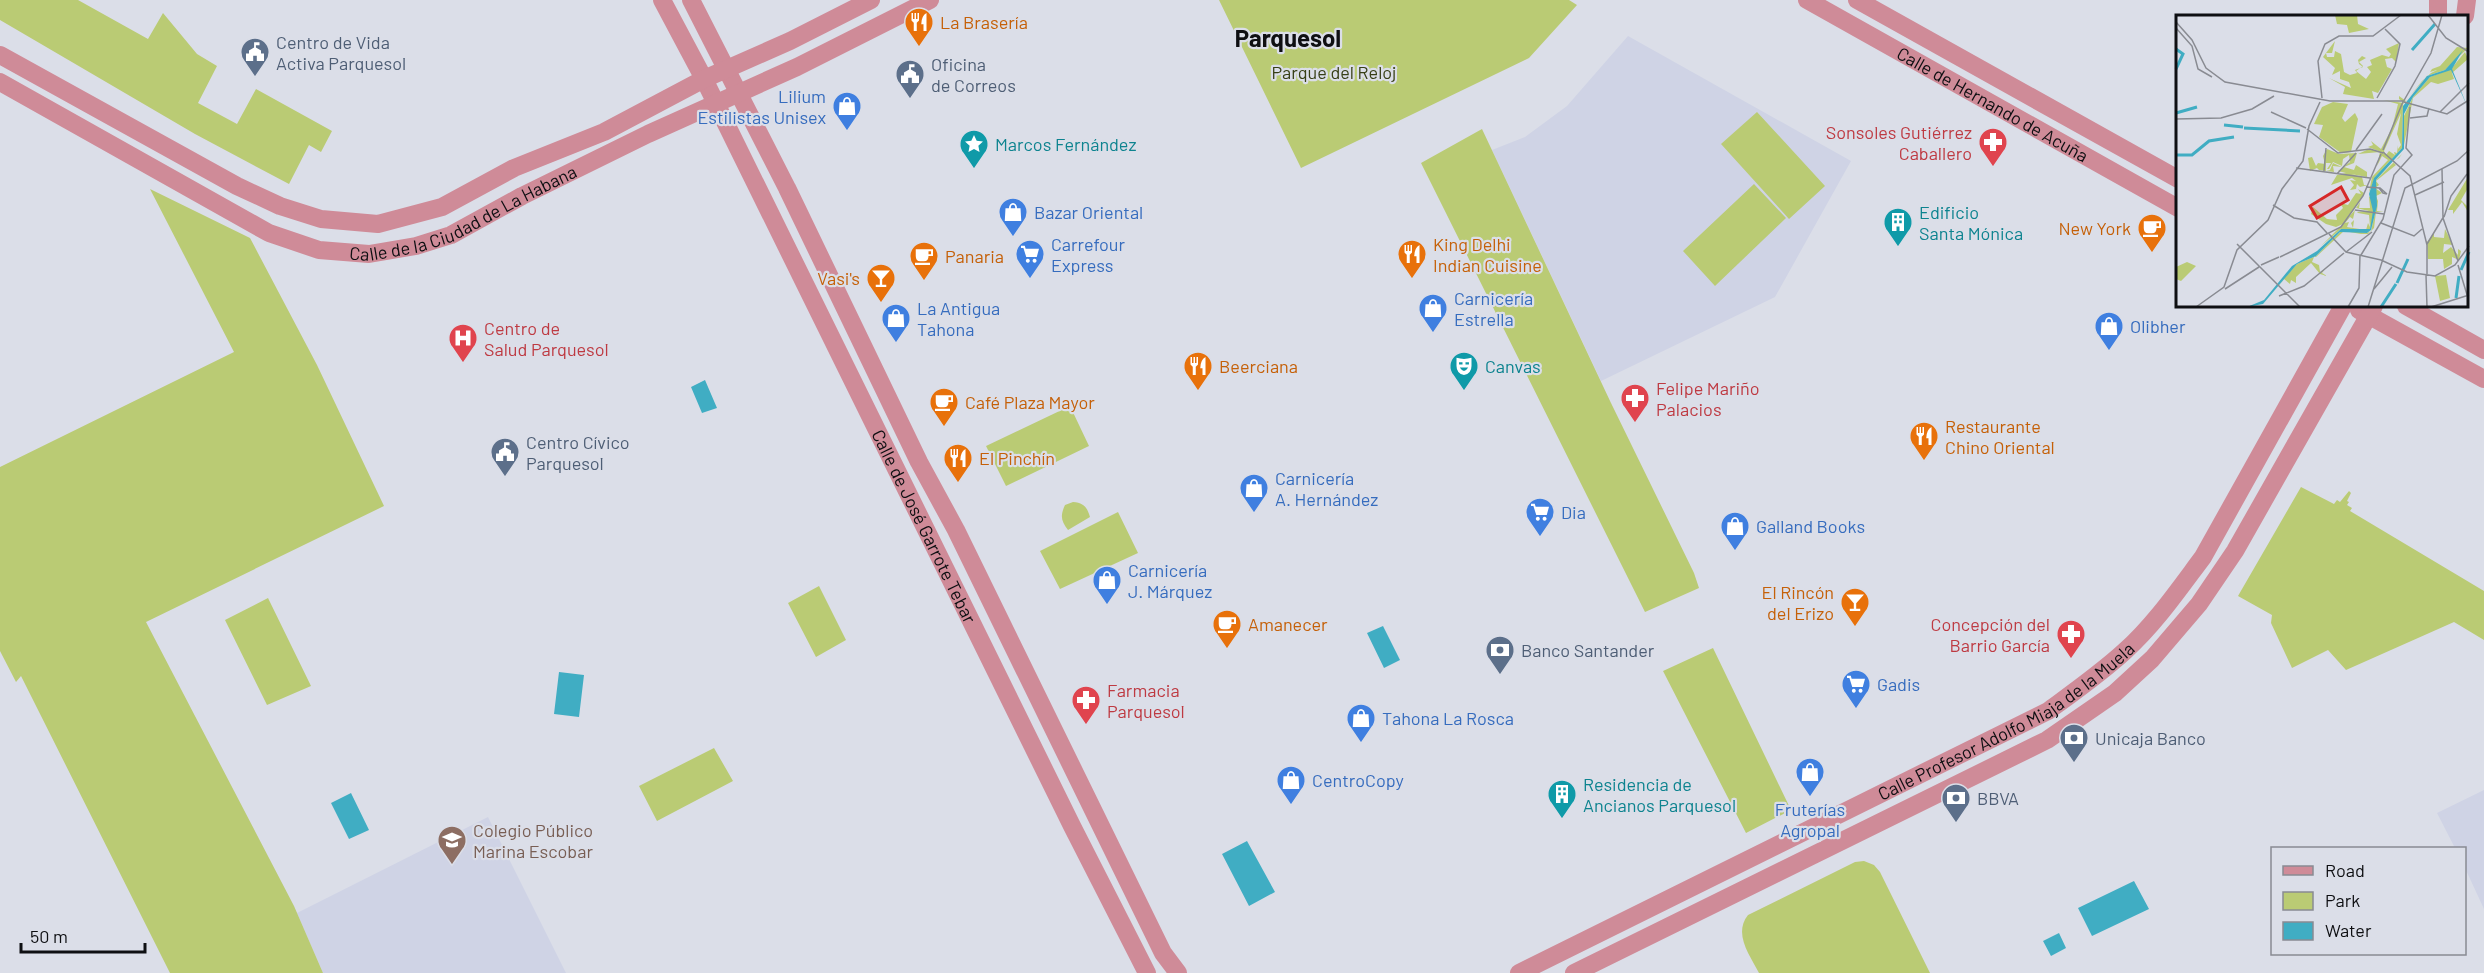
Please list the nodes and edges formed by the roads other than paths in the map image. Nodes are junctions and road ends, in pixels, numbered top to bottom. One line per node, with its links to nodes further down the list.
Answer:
1 (662, 0): 11 (street, Calle de José Garrote Tebar)
2 (691, 0): 10 (street, Calle de José Garrote Tebar)
3 (871, 0): 10 (street, Calle de la Ciudad de La Habana)
4 (930, 0): 13 (street, Calle de la Ciudad de La Habana)
5 (1807, 0): 16 (street, Calle de Hernando de Acuña)
6 (1857, 0): 15 (street, Calle de Hernando de Acuña)
7 (2467, 0): 8 (street)
8 (2465, 15)
9 (0, 55): 11 (street, Calle de la Ciudad de La Habana)
10 (727, 69): 11 (street, Calle de la Ciudad de La Habana); 13 (street, Calle de José Garrote Tebar)
11 (704, 79): 14 (street, Calle de José Garrote Tebar)
12 (0, 81): 14 (street, Calle de la Ciudad de La Habana)
13 (739, 93): 14 (street, Calle de la Ciudad de La Habana); 23 (street, Calle de José Garrote Tebar)
14 (716, 103): 22 (street, Calle de José Garrote Tebar)
15 (2176, 177)
16 (2176, 207)
17 (2342, 308): 24 (street, Calle Profesor Adolfo Miaja de la Muela)
18 (2410, 308): 20 (street)
19 (2365, 309): 21 (street); 25 (street, Calle Profesor Adolfo Miaja de la Muela)
20 (2484, 350)
21 (2484, 379)
22 (1147, 973)
23 (1178, 973)
24 (1519, 973)
25 (1574, 973)

